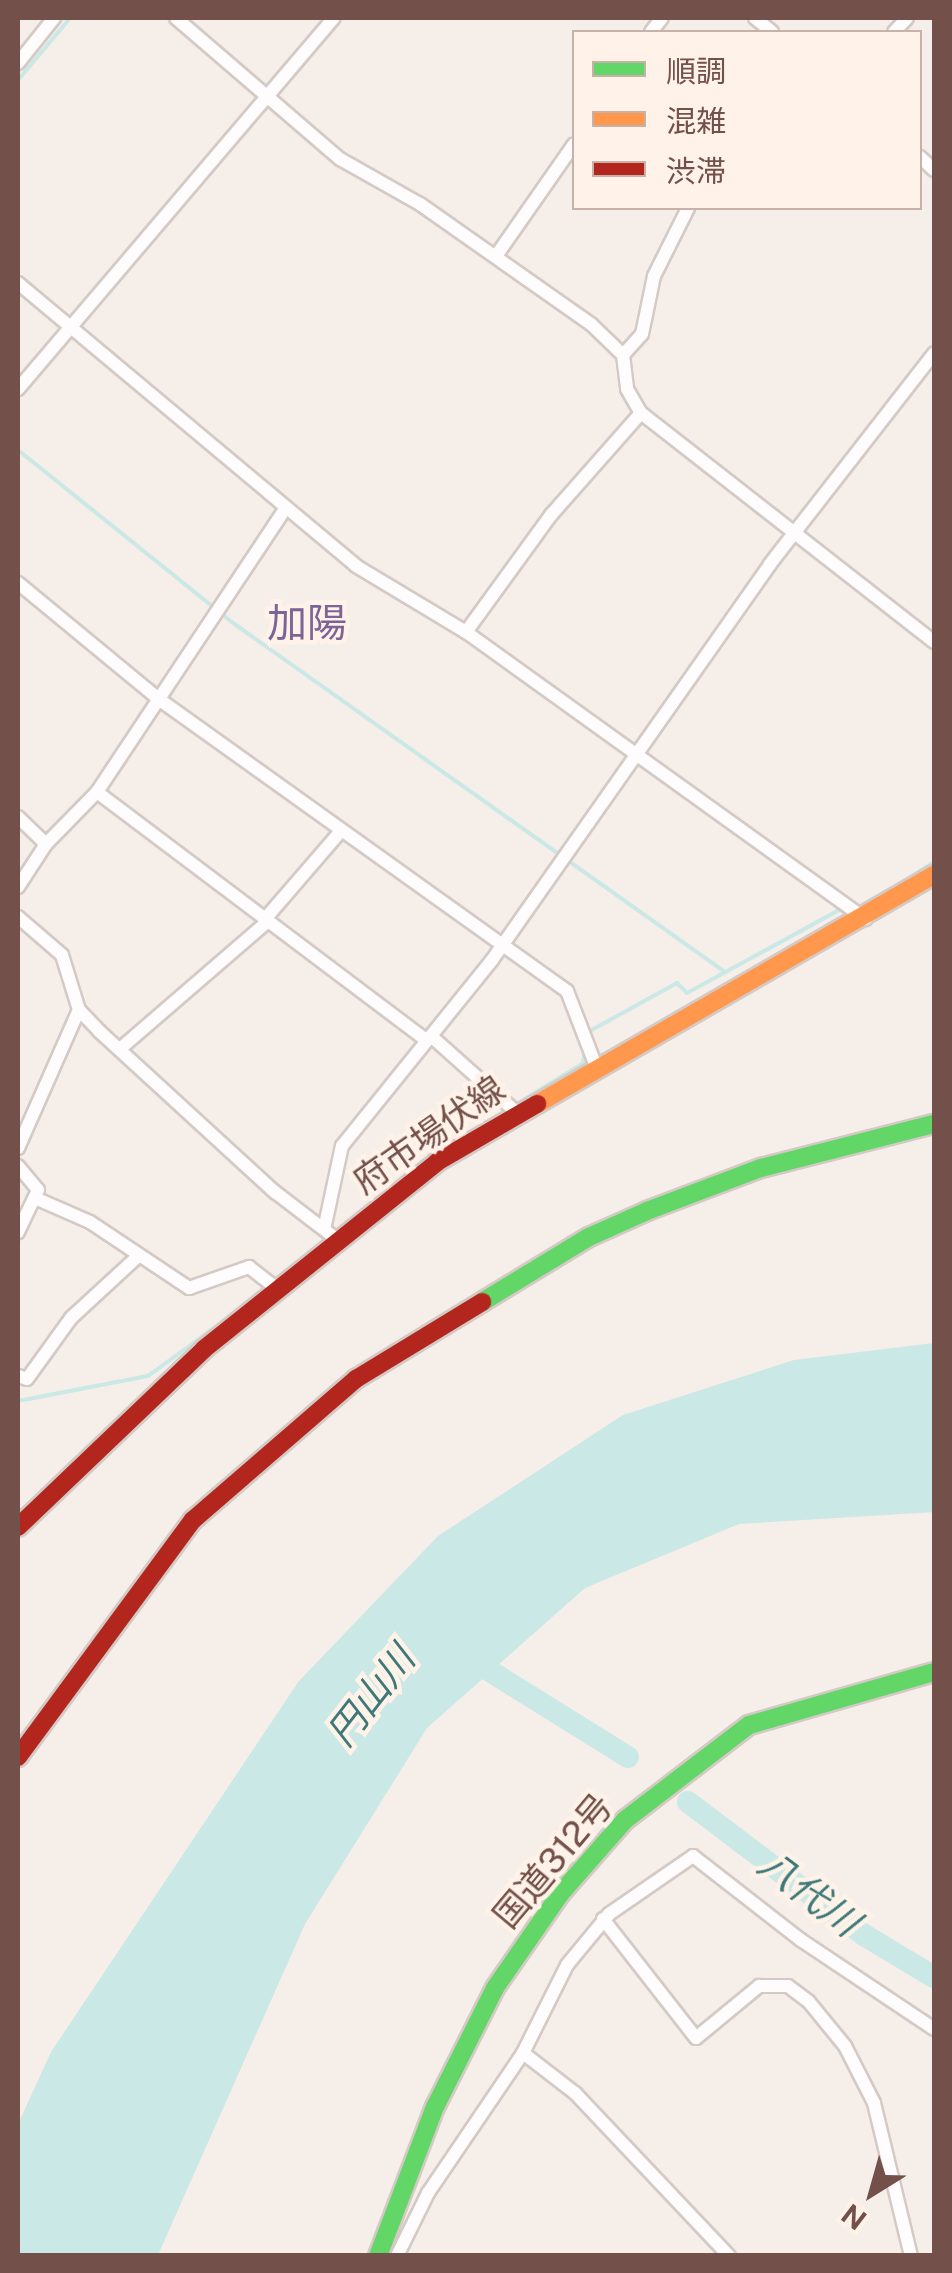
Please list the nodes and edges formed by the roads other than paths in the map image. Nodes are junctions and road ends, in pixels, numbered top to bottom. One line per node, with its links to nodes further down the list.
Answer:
1 (54, 18): 4 (street)
2 (176, 18): 5 (street)
3 (334, 18): 5 (street)
4 (18, 62)
5 (268, 96): 8 (street); 10 (street)
6 (572, 147): 8 (street)
7 (687, 210): 12 (street)
8 (496, 256): 12 (street)
9 (18, 282): 10 (street)
10 (70, 326): 13 (street); 15 (street)
11 (934, 354): 16 (street)
12 (624, 355): 14 (street)
13 (18, 389)
14 (641, 413): 16 (street); 18 (street)
15 (285, 509): 18 (street); 20 (street)
16 (794, 533): 19 (street); 21 (street)
17 (18, 583): 20 (street)
18 (466, 632): 21 (street)
19 (934, 642)
20 (160, 700): 22 (street); 24 (street)
21 (636, 754): 29 (street); 31 (street)
22 (97, 792): 25 (street); 28 (street)
23 (18, 817): 25 (street)
24 (340, 830): 28 (street); 31 (street)
25 (46, 844): 27 (street)
26 (934, 875): 29 (main road, 府市場伏線)
27 (18, 888)
28 (267, 920): 33 (street); 34 (street)
29 (867, 920): 35 (main road, 府市場伏線)
30 (21, 924): 32 (street)
31 (502, 943): 33 (street); 35 (street)
32 (79, 1010): 34 (street); 38 (street)
33 (429, 1038): 36 (street); 41 (street)
34 (121, 1048): 41 (street)
35 (596, 1066): 36 (main road, 府市場伏線)
36 (515, 1111): 43 (main road, 府市場伏線)
37 (934, 1124): 49 (main road)
38 (18, 1148)
39 (18, 1166): 40 (street)
40 (34, 1198): 42 (street); 44 (street)
41 (325, 1225): 43 (street)
42 (18, 1232)
43 (339, 1241): 45 (main road, 府市場伏線)
44 (136, 1258): 45 (street); 46 (street)
45 (278, 1290): 47 (main road, 府市場伏線)
46 (18, 1376)
47 (18, 1527)
48 (934, 1672): 53 (main road, 国道312号)
49 (18, 1757)
50 (603, 1920): 51 (street); 52 (street); 56 (street)
51 (934, 2029)
52 (522, 2053): 54 (street); 55 (street)
53 (378, 2256)
54 (398, 2256)
55 (729, 2256)
56 (910, 2256)

